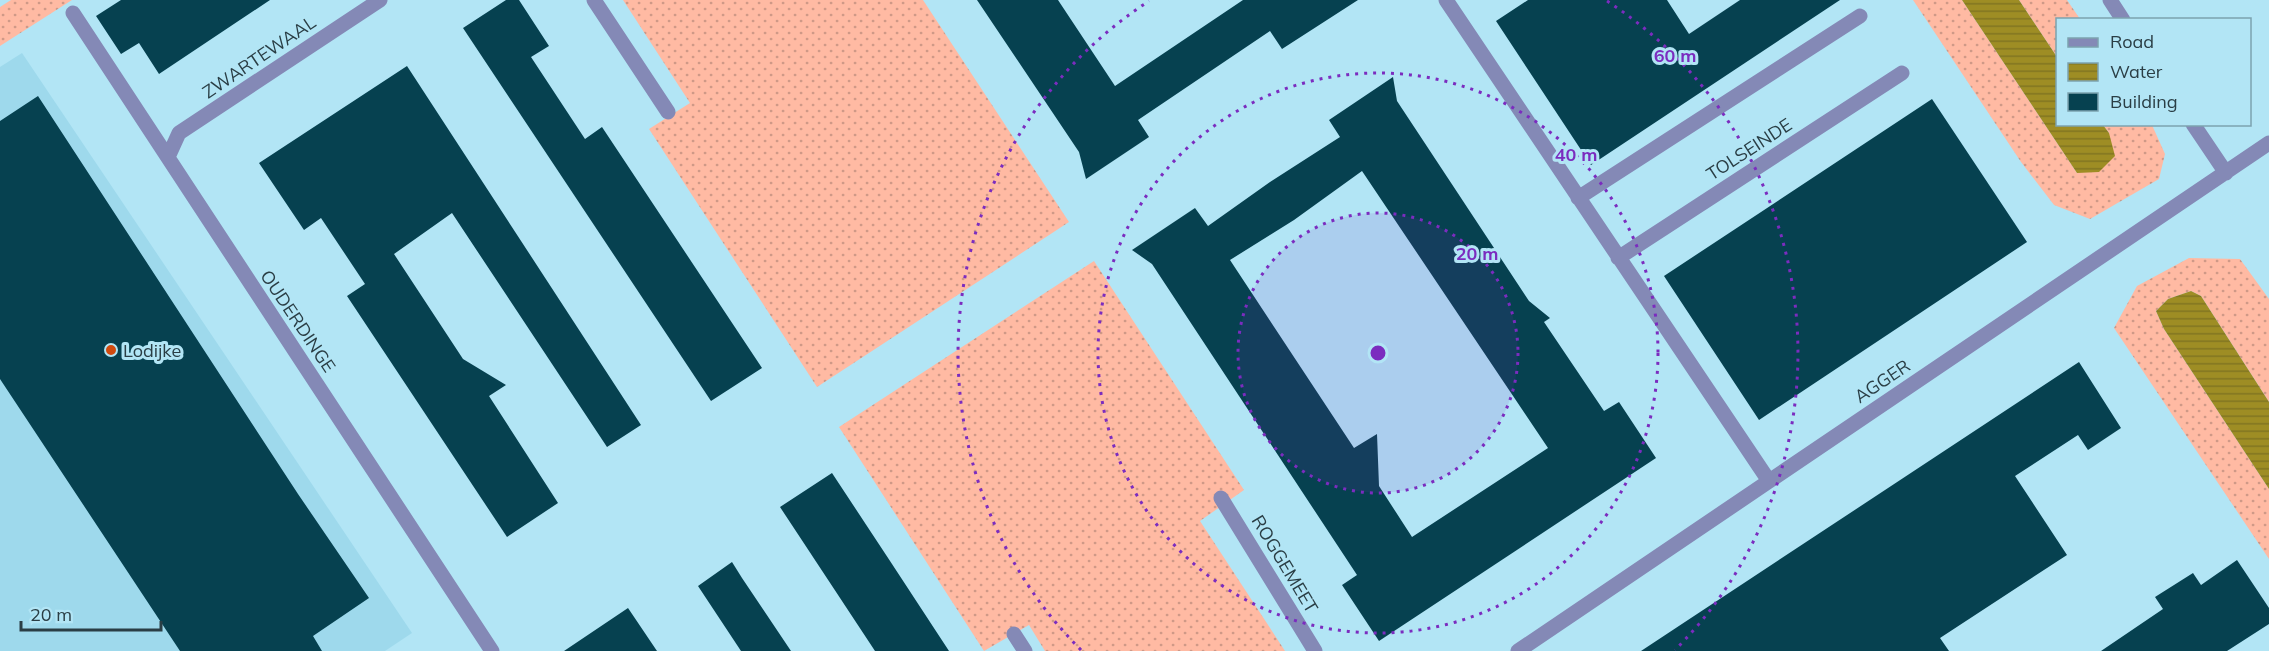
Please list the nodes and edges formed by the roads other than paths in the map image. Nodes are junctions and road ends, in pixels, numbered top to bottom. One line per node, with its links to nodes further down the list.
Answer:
1 (380, 0): 12 (street, ZWARTEWAAL)
2 (594, 0): 9 (street)
3 (1446, 0): 14 (street)
4 (2110, 0): 7 (street)
5 (73, 12): 12 (street, OUDERDINGE)
6 (1860, 16): 14 (street)
7 (2122, 18)
8 (1902, 74): 15 (street, TOLSEINDE)
9 (668, 112)
10 (2194, 126): 13 (street)
11 (2269, 143): 13 (street, AGGER)
12 (169, 155): 19 (street, OUDERDINGE)
13 (2226, 173): 16 (street, AGGER)
14 (1578, 198): 15 (street)
15 (1618, 258): 16 (street)
16 (1769, 481): 22 (street, AGGER)
17 (1221, 498): 21 (street, ROGGEMEET)
18 (1014, 634): 20 (street)
19 (492, 651)
20 (1025, 651)
21 (1315, 651)
22 (1518, 651)

